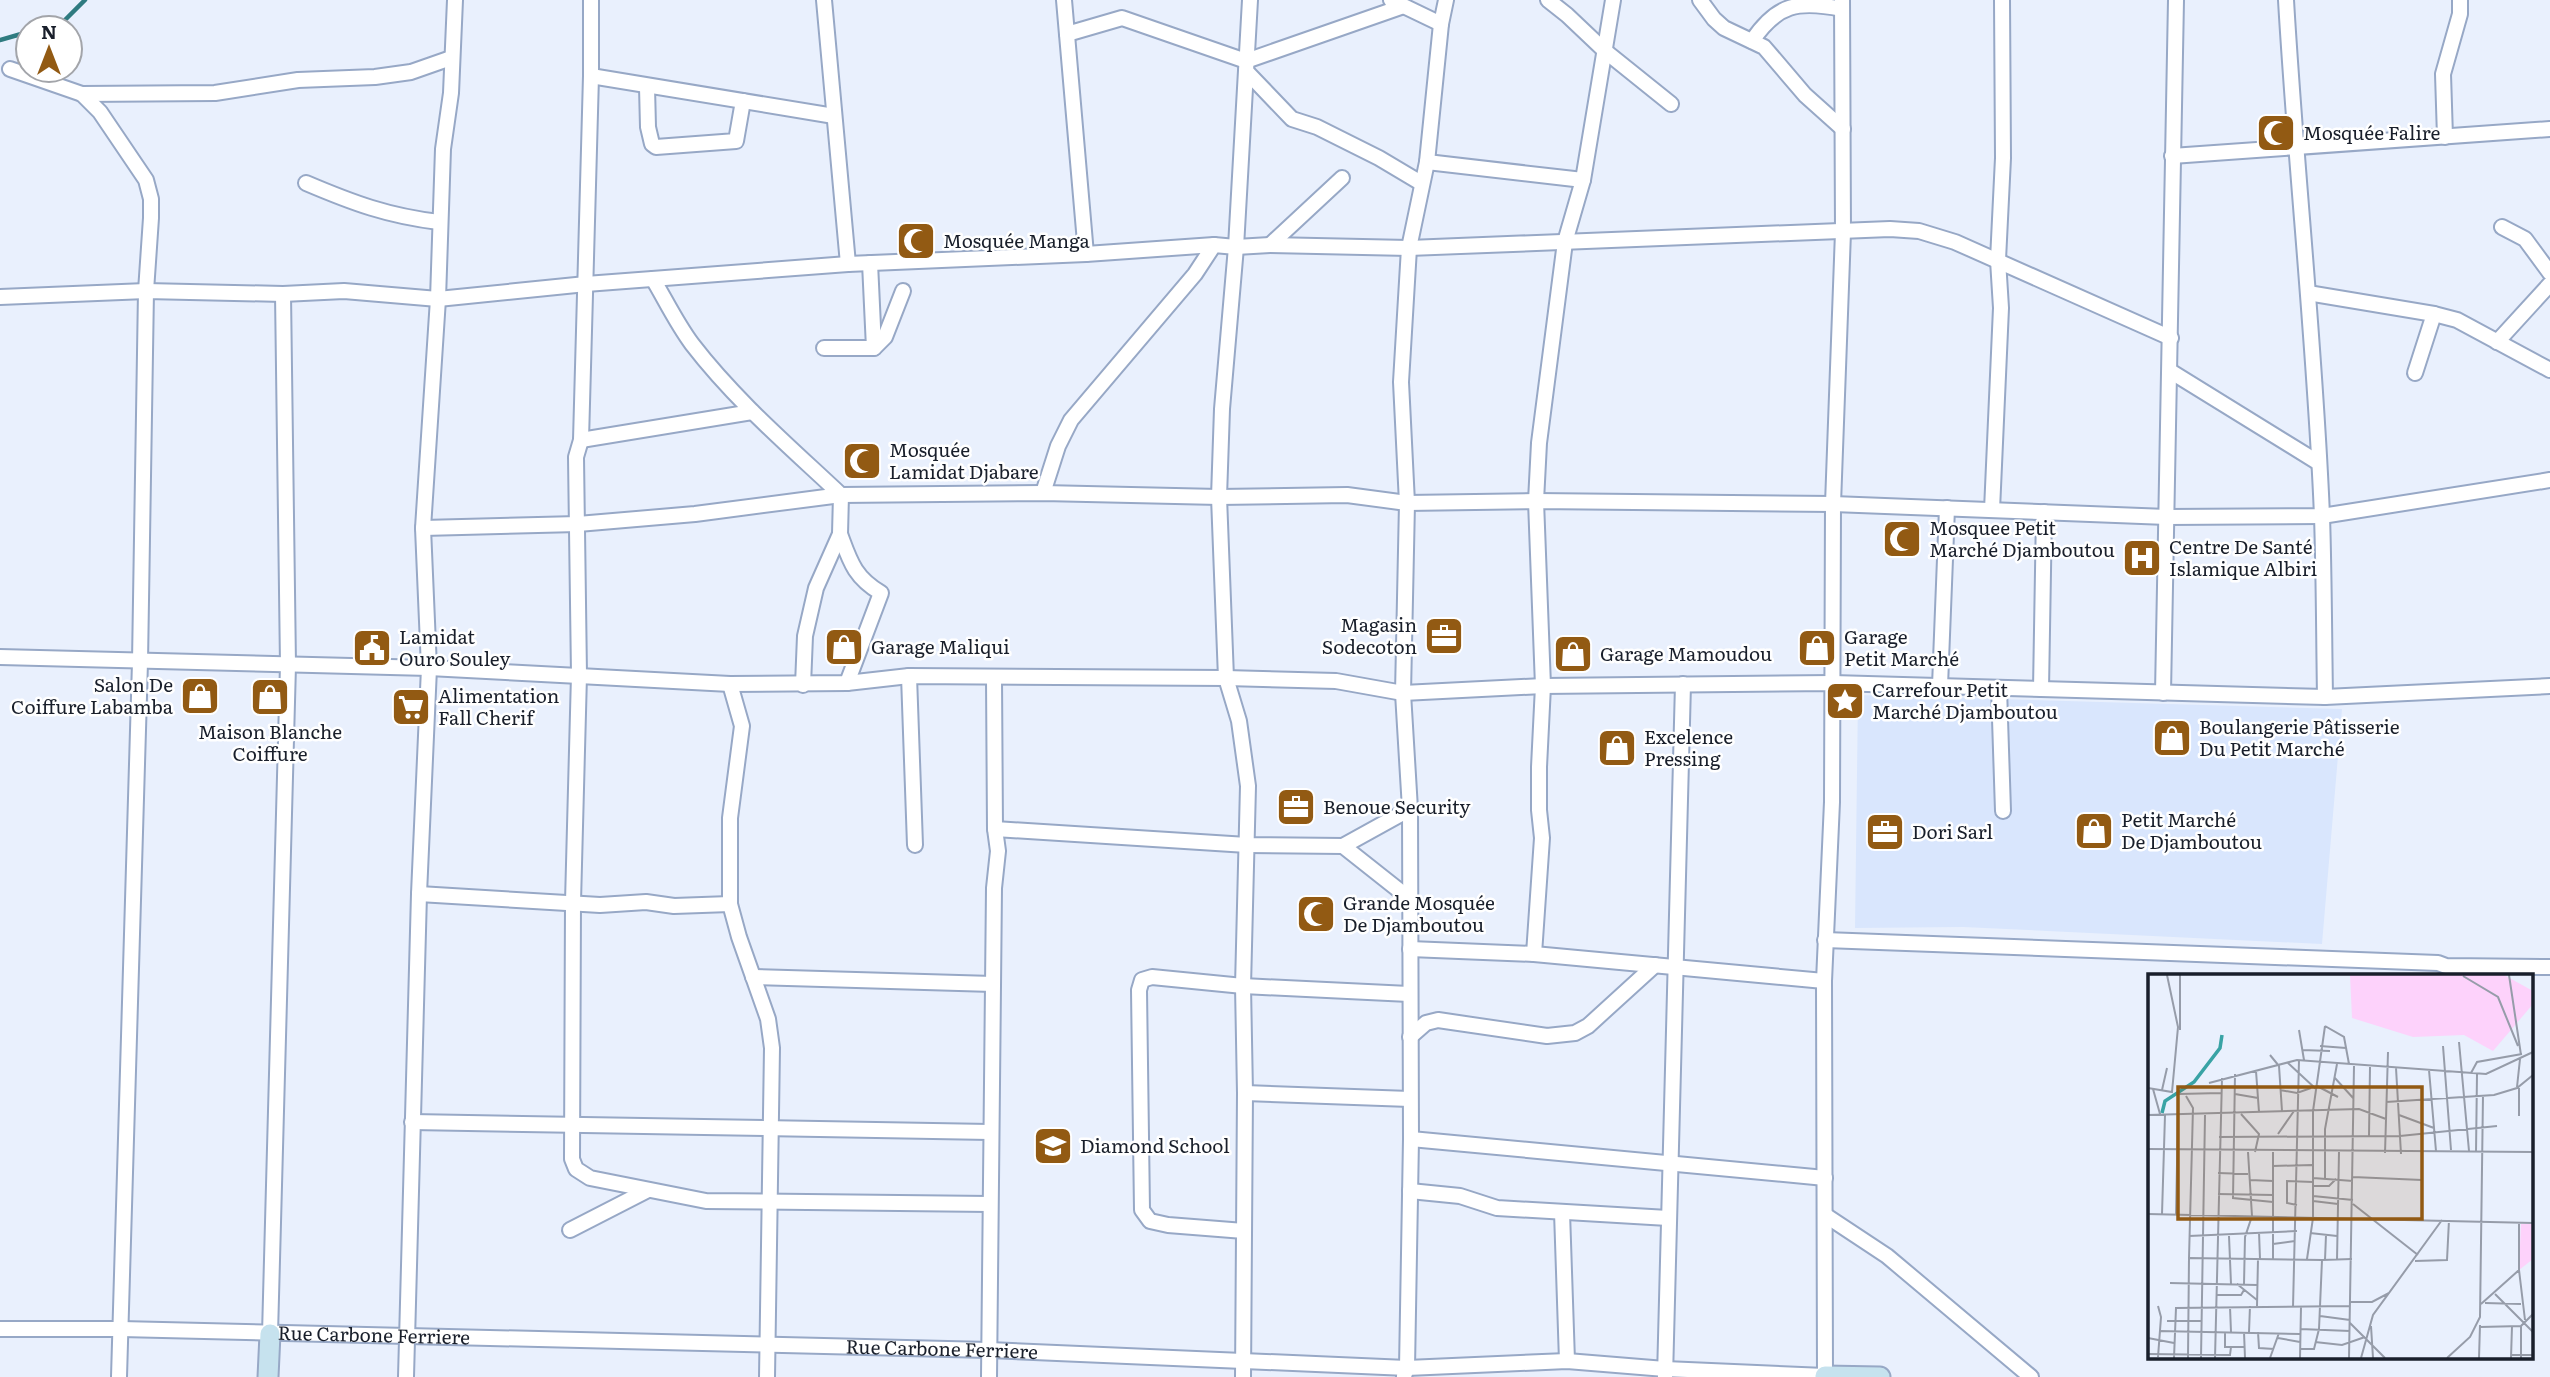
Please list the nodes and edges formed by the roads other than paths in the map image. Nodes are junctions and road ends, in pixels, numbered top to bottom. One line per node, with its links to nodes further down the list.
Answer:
1 (455, 0): 20 (street)
2 (591, 0): 23 (street)
3 (824, 0): 28 (street)
4 (1064, 0): 17 (street)
5 (1250, 0): 21 (street)
6 (1446, 0): 16 (street)
7 (1548, 0): 19 (street)
8 (1613, 0): 19 (street)
9 (1700, 0): 18 (street)
10 (2002, 0): 48 (street)
11 (2176, 0): 33 (street)
12 (2286, 0): 32 (street)
13 (2460, 0): 31 (street)
14 (1396, 4): 16 (street); 21 (street)
15 (1842, 5): 18 (street); 29 (street)
16 (1441, 24): 34 (street)
17 (1067, 34): 21 (street); 47 (street)
18 (1752, 41): 29 (street)
19 (1605, 51): 27 (street); 36 (street)
20 (451, 58): 25 (street); 39 (street)
21 (1246, 66): 38 (street); 45 (street)
22 (10, 69): 25 (street)
23 (591, 76): 24 (street); 53 (street)
24 (647, 87): 26 (street); 26 (street)
25 (82, 94): 56 (street)
26 (743, 101): 28 (street)
27 (1671, 104)
28 (834, 116): 50 (street)
29 (1843, 129): 41 (street)
30 (2550, 129): 31 (street)
31 (2445, 137): 32 (street)
32 (2295, 147): 33 (street); 57 (street)
33 (2172, 156): 62 (street)
34 (1427, 162): 36 (street); 38 (street)
35 (1342, 178): 43 (street)
36 (1583, 180): 42 (street)
37 (306, 183): 39 (street)
38 (1421, 183): 46 (street)
39 (439, 222): 60 (street)
40 (2502, 227): 51 (street)
41 (1843, 232): 42 (street); 48 (street); 78 (street)
42 (1565, 242): 46 (street); 76 (street)
43 (1270, 244): 45 (street); 46 (street)
44 (1214, 245): 45 (street); 47 (street); 73 (street)
45 (1236, 247): 75 (street)
46 (1409, 248): 77 (street)
47 (1086, 254): 49 (street)
48 (1998, 260): 62 (street); 80 (street)
49 (870, 263): 50 (street); 65 (street)
50 (848, 264): 52 (street)
51 (2550, 273)
52 (653, 279): 53 (street); 69 (street)
53 (586, 284): 60 (street); 70 (street)
54 (2550, 284): 63 (street)
55 (903, 291): 65 (street)
56 (146, 292): 58 (street); 59 (street); 88 (street)
57 (2308, 293): 61 (street); 71 (street)
58 (283, 294): 60 (street); 89 (street)
59 (0, 297)
60 (438, 299): 85 (street)
61 (2434, 314): 63 (street); 68 (street)
62 (2171, 338): 67 (street)
63 (2497, 342): 66 (street)
64 (824, 348): 65 (street)
65 (874, 348)
66 (2550, 370)
67 (2170, 371): 71 (street); 83 (street)
68 (2415, 373)
69 (752, 412): 70 (street); 74 (street)
70 (581, 440): 84 (street)
71 (2319, 463): 82 (street)
72 (2550, 480): 82 (street)
73 (1043, 493): 74 (street); 75 (street)
74 (841, 495): 84 (street); 86 (street)
75 (1219, 497): 77 (street); 94 (street)
76 (1536, 501): 77 (street); 78 (street); 100 (street)
77 (1407, 503): 105 (street)
78 (1833, 504): 79 (street); 96 (street)
79 (1947, 508): 80 (street); 101 (street)
80 (1992, 510): 81 (street)
81 (2044, 512): 83 (street); 104 (street)
82 (2322, 516): 83 (street); 107 (street)
83 (2167, 517): 106 (street)
84 (578, 524): 85 (street); 91 (street)
85 (423, 528): 90 (street)
86 (840, 534): 95 (street); 99 (street)
87 (0, 657): 88 (street)
88 (140, 662): 89 (street); 149 (street)
89 (288, 665): 90 (street); 150 (street)
90 (429, 667): 91 (street); 114 (street)
91 (579, 675): 97 (street); 116 (street)
92 (909, 676): 93 (street); 95 (street); 111 (street)
93 (994, 678): 94 (street); 110 (street)
94 (1226, 678): 105 (street); 112 (street)
95 (847, 683): 99 (street)
96 (1833, 683): 98 (street); 101 (street); 118 (street)
97 (730, 684): 99 (street); 117 (street)
98 (1683, 684): 100 (street); 122 (street)
99 (803, 685)
100 (1543, 686): 105 (street); 120 (street)
101 (1940, 686): 103 (street)
102 (2550, 686): 107 (street)
103 (1999, 688): 104 (street); 109 (street)
104 (2041, 689): 106 (street)
105 (1403, 693): 108 (street)
106 (2163, 693): 107 (street)
107 (2325, 697)
108 (1410, 809): 113 (street); 115 (street)
109 (2003, 811)
110 (995, 829): 112 (street); 126 (street)
111 (915, 845)
112 (1247, 845): 113 (street); 127 (street)
113 (1343, 846): 115 (street)
114 (419, 894): 116 (street); 132 (street)
115 (1410, 899): 119 (street)
116 (573, 902): 117 (street); 133 (street)
117 (730, 904): 124 (street)
118 (1825, 940): 123 (street); 125 (street)
119 (1410, 948): 120 (street); 128 (street)
120 (1534, 954): 121 (street)
121 (1655, 965): 122 (street); 129 (street)
122 (1675, 966): 125 (street); 137 (street)
123 (2550, 967)
124 (753, 977): 126 (street); 134 (street)
125 (1824, 981): 138 (street)
126 (993, 984): 135 (street)
127 (1243, 986): 128 (street); 130 (street); 147 (street)
128 (1409, 994): 129 (street)
129 (1410, 1037): 131 (street)
130 (1245, 1093): 131 (street); 147 (street)
131 (1410, 1099): 136 (street)
132 (412, 1122): 133 (street); 151 (street)
133 (571, 1125): 134 (street); 139 (street)
134 (771, 1128): 135 (street); 141 (street)
135 (990, 1132): 142 (street)
136 (1411, 1139): 137 (street); 140 (street)
137 (1670, 1163): 138 (street); 145 (street)
138 (1825, 1178): 144 (street)
139 (648, 1190): 141 (street); 146 (street)
140 (1410, 1191): 143 (street); 156 (street)
141 (771, 1201): 142 (street); 152 (street)
142 (990, 1203): 153 (street)
143 (1562, 1212): 145 (street); 155 (street)
144 (1825, 1215): 164 (street); 166 (street)
145 (1668, 1218): 157 (street)
146 (570, 1230)
147 (1244, 1231): 154 (street)
148 (0, 1329): 149 (street, Rue Carbone Ferriere)
149 (121, 1329): 150 (street, Rue Carbone Ferriere); 158 (street)
150 (270, 1334): 151 (street, Rue Carbone Ferriere); 159 (street)
151 (406, 1336): 152 (street, Rue Carbone Ferriere); 160 (street)
152 (769, 1345): 153 (street, Rue Carbone Ferriere); 161 (street)
153 (989, 1350): 154 (street, Rue Carbone Ferriere); 162 (street)
154 (1243, 1360): 156 (street, Rue Carbone Ferriere); 163 (street)
155 (1567, 1361): 156 (street, Rue Carbone Ferriere); 157 (street, Rue Carbone Ferriere)
156 (1405, 1373)
157 (1665, 1373): 164 (street, Rue Carbone Ferriere)
158 (119, 1377)
159 (268, 1377)
160 (407, 1377)
161 (767, 1377)
162 (989, 1377)
163 (1243, 1377)
164 (1825, 1377): 165 (street, Rue Carbone Ferriere)
165 (1880, 1377)
166 (2031, 1377)

